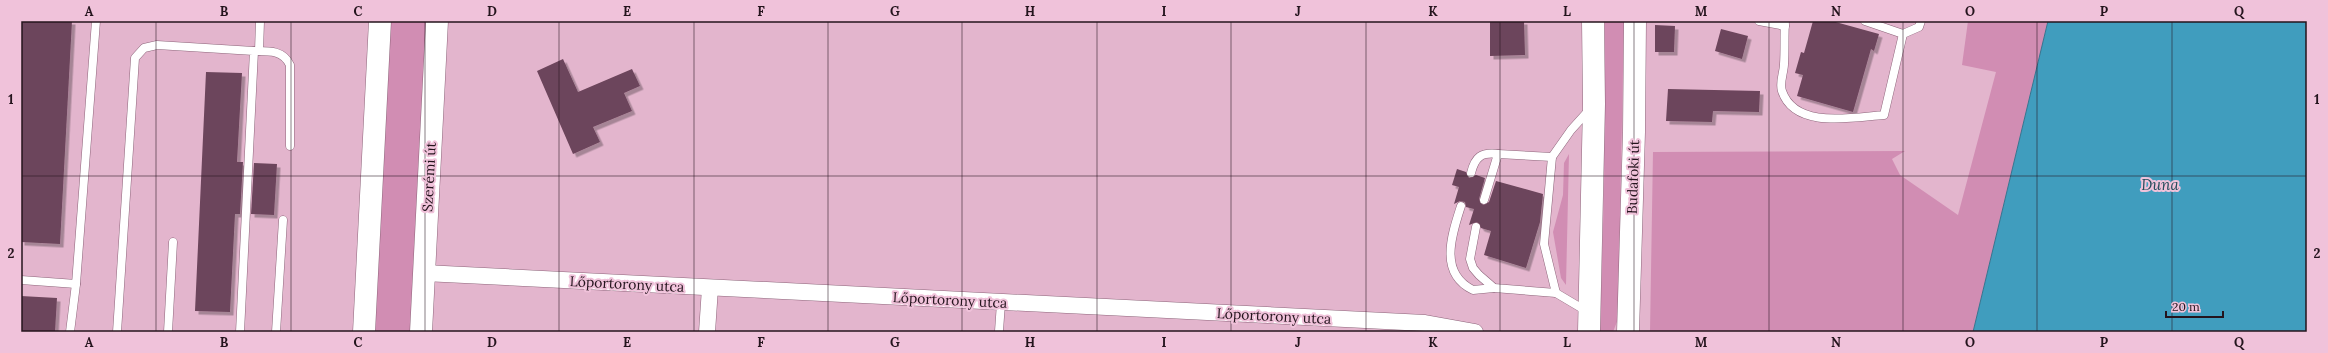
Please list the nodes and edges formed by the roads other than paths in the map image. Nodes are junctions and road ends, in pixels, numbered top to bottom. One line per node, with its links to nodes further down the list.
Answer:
1 (96, 21): 25 (lane)
2 (260, 21): 12 (lane)
3 (380, 21): 38 (main road)
4 (437, 21): 23 (main road, Szerémi út)
5 (1593, 21): 13 (main road)
6 (1635, 21): 42 (main road, Budafoki út)
7 (1759, 21): 10 (lane)
8 (1864, 21): 11 (lane)
9 (1921, 21): 11 (lane)
10 (1785, 24): 11 (lane)
11 (1902, 34)
12 (256, 51): 14 (lane); 34 (lane); 36 (lane)
13 (1594, 104): 16 (lane); 30 (main road)
14 (290, 146)
15 (1498, 154): 16 (lane); 17 (lane); 18 (lane)
16 (1552, 157): 28 (lane)
17 (1470, 173)
18 (1484, 200)
19 (1461, 206): 27 (lane)
20 (283, 220): 37 (lane)
21 (1476, 227): 27 (lane)
22 (173, 242): 35 (lane)
23 (424, 273): 26 (street, Lőportorony utca); 39 (main road, Szerémi út)
24 (21, 280): 25 (lane)
25 (76, 284): 33 (lane)
26 (710, 288): 29 (street, Lőportorony utca); 40 (street)
27 (1494, 288): 28 (lane)
28 (1556, 293): 30 (lane)
29 (1001, 303): 31 (street, Lőportorony utca); 32 (lane)
30 (1590, 323)
31 (1448, 329): 41 (street, Lőportorony utca)
32 (999, 331)
33 (70, 332)
34 (117, 332)
35 (168, 332)
36 (240, 332)
37 (276, 332)
38 (364, 332)
39 (421, 332)
40 (707, 332)
41 (1475, 332)
42 (1628, 332)

